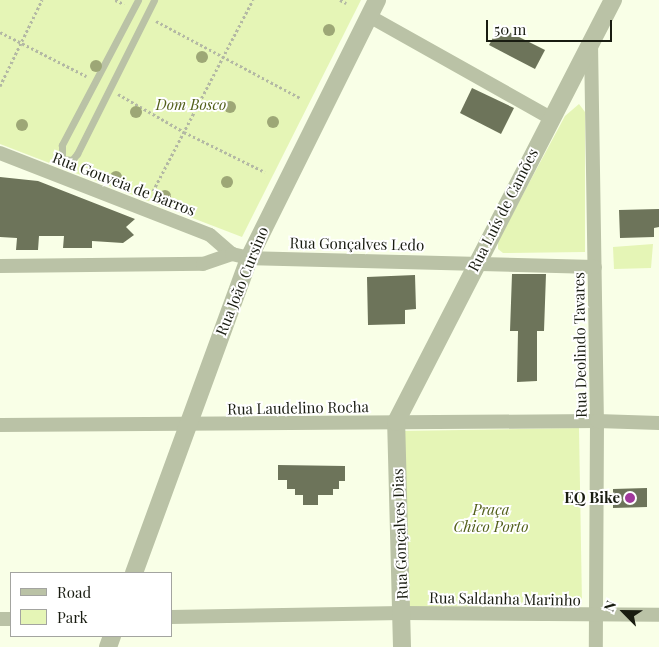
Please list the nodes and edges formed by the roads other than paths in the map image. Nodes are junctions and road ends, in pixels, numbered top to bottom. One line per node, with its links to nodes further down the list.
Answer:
1 (138, 0): 2 (lane)
2 (154, 0)
3 (377, 0): 5 (street, Rua João Cursino)
4 (613, 0): 6 (street, Rua Luís de Camões)
5 (369, 16): 7 (street); 10 (street, Rua João Cursino)
6 (591, 42): 7 (street, Rua Luís de Camões); 13 (street, Rua Deolindo Tavares)
7 (551, 118): 11 (street, Rua Luís de Camões)
8 (0, 154): 9 (street, Rua Gouveia de Barros)
9 (232, 254): 10 (street, Rua Gonçalves Ledo); 12 (street)
10 (249, 258): 11 (street, Rua Gonçalves Ledo); 18 (street, Rua João Cursino)
11 (477, 262): 13 (street, Rua Gonçalves Ledo); 15 (street, Rua Luís de Camões)
12 (0, 266)
13 (595, 267): 14 (street, Rua Deolindo Tavares)
14 (597, 420): 15 (street, Rua Laudelino Rocha); 16 (street, Rua Laudelino Rocha); 22 (street, Rua Deolindo Tavares)
15 (396, 422): 18 (street, Rua Laudelino Rocha); 20 (street, Rua Gonçalves Dias)
16 (659, 423)
17 (0, 425): 18 (street, Rua Laudelino Rocha)
18 (186, 426): 19 (street, Rua João Cursino)
19 (134, 572)
20 (402, 614): 21 (street, Rua Saldanha Marinho); 22 (street, Rua Saldanha Marinho); 24 (street, Rua Gonçalves Dias)
21 (172, 616)
22 (596, 616): 23 (street, Rua Saldanha Marinho); 25 (street, Rua Deolindo Tavares)
23 (659, 616)
24 (402, 647)
25 (596, 647)

